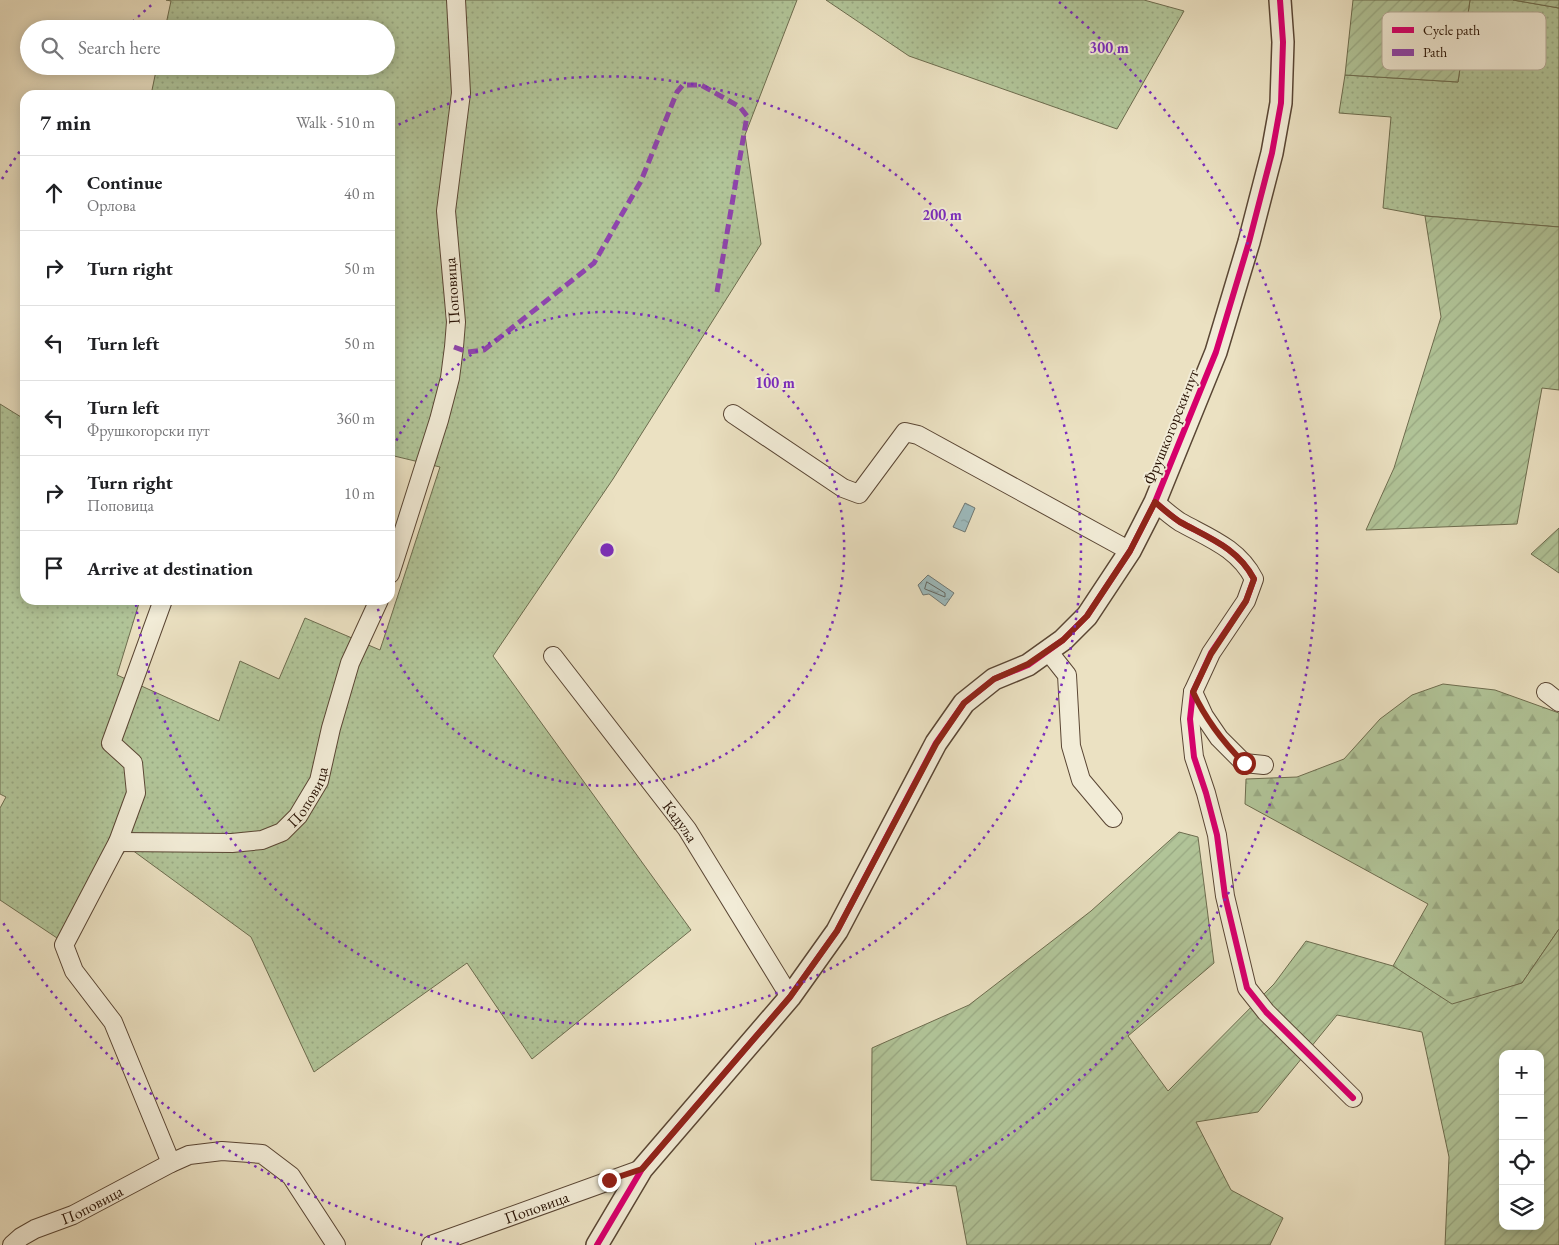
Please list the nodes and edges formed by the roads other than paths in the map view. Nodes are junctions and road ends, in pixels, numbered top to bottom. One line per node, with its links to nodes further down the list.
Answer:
1 (456, 0): 6 (street, Поповица)
2 (1280, 0): 4 (street, Фрушкогорски пут)
3 (733, 414): 5 (street)
4 (1155, 502): 5 (street, Фрушкогорски пут); 11 (street)
5 (1130, 551): 9 (street, Фрушкогорски пут)
6 (395, 558)
7 (161, 605): 14 (street)
8 (376, 605): 14 (street, Поповица)
9 (1048, 651): 13 (street); 15 (street, Фрушкогорски пут)
10 (553, 656): 15 (street, Кадуља)
11 (1193, 692): 12 (street); 16 (street)
12 (1264, 764)
13 (1113, 818)
14 (118, 842): 17 (street)
15 (790, 997): 18 (street, Фрушкогорски пут)
16 (1353, 1098)
17 (171, 1163): 19 (street, Поповица); 20 (street, Поповица)
18 (642, 1169): 21 (street, Поповица); 22 (street, Фрушкогорски пут)
19 (12, 1245)
20 (336, 1245)
21 (431, 1245)
22 (597, 1245)

